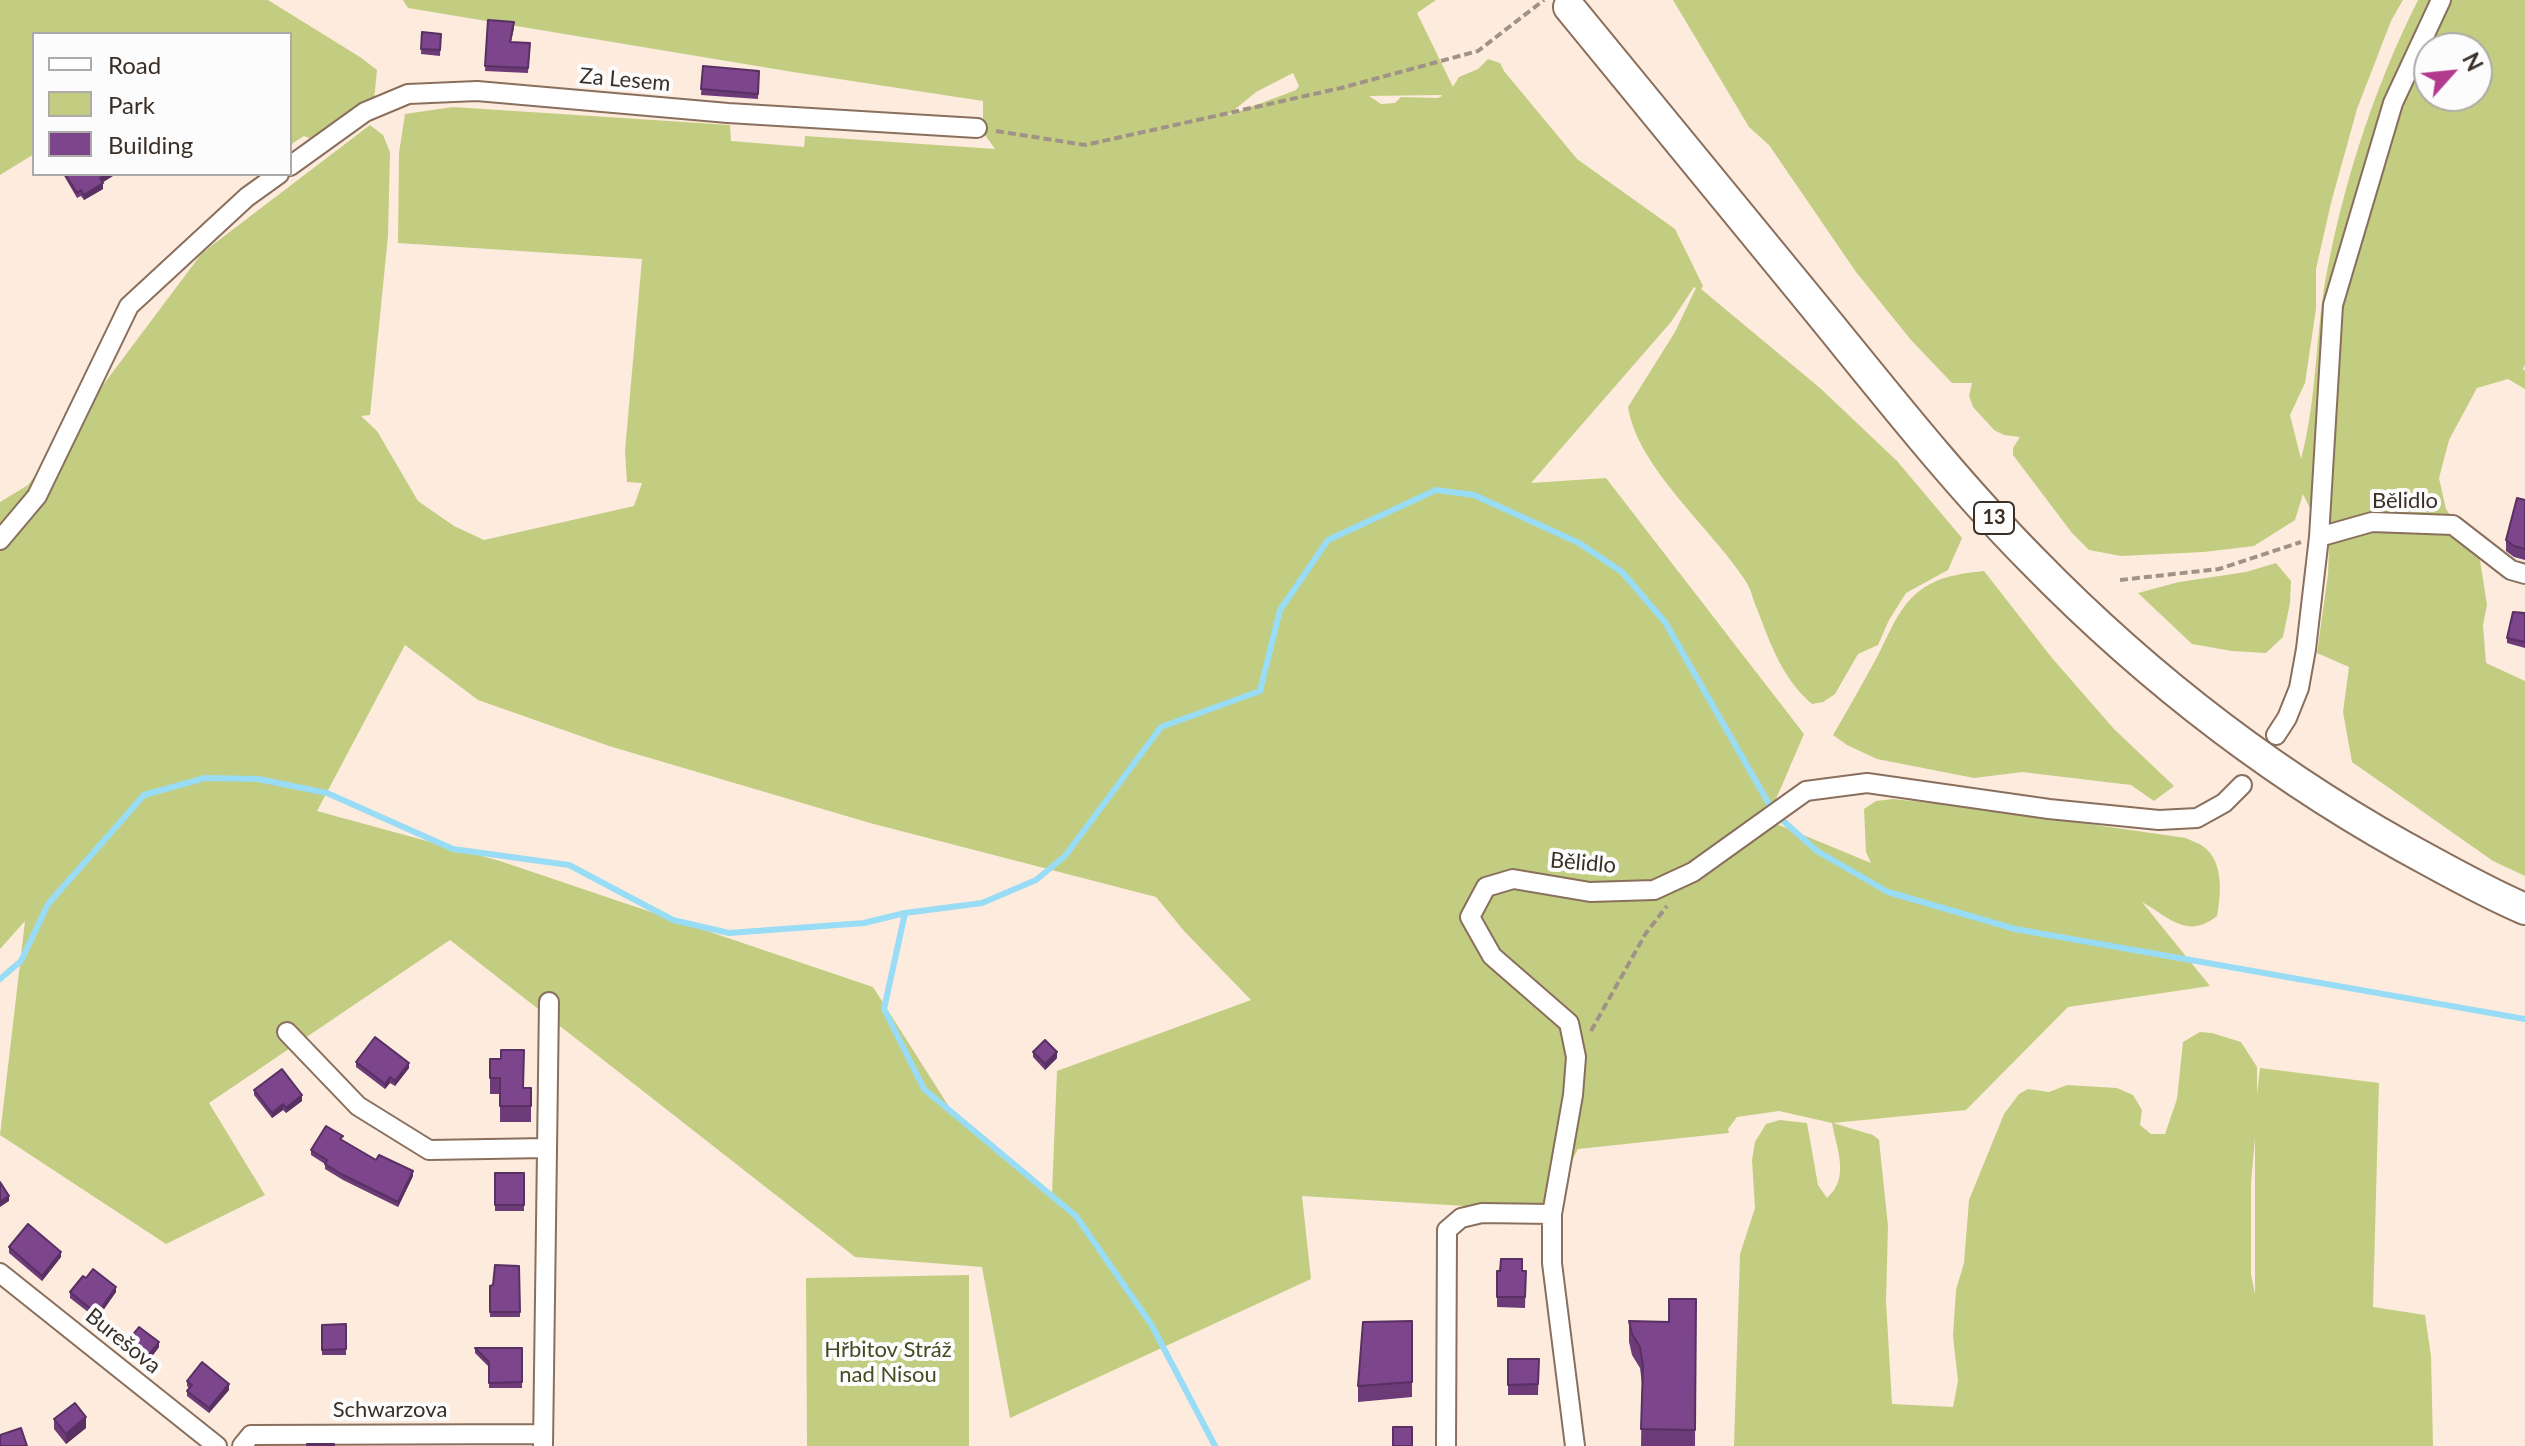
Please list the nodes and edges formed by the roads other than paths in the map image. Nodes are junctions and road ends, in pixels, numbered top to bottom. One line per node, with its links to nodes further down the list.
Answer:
1 (2441, 0): 6 (street)
2 (1557, 3): 11 (main road, 13)
3 (977, 128): 4 (street, Za Lesem)
4 (292, 165)
5 (276, 176): 7 (street)
6 (2319, 537): 8 (street, Bělidlo); 9 (street)
7 (0, 540)
8 (2525, 574)
9 (2276, 735)
10 (2242, 785): 15 (street, Bělidlo)
11 (2525, 909)
12 (549, 1002): 14 (street, Schwarzova)
13 (287, 1032): 14 (street)
14 (547, 1148): 17 (street, Schwarzova)
15 (1552, 1214): 20 (street); 21 (street, Bělidlo)
16 (0, 1273): 18 (street, Burešova)
17 (543, 1440): 19 (street, Schwarzova)
18 (217, 1446)
19 (242, 1446)
20 (1446, 1446)
21 (1575, 1446)

